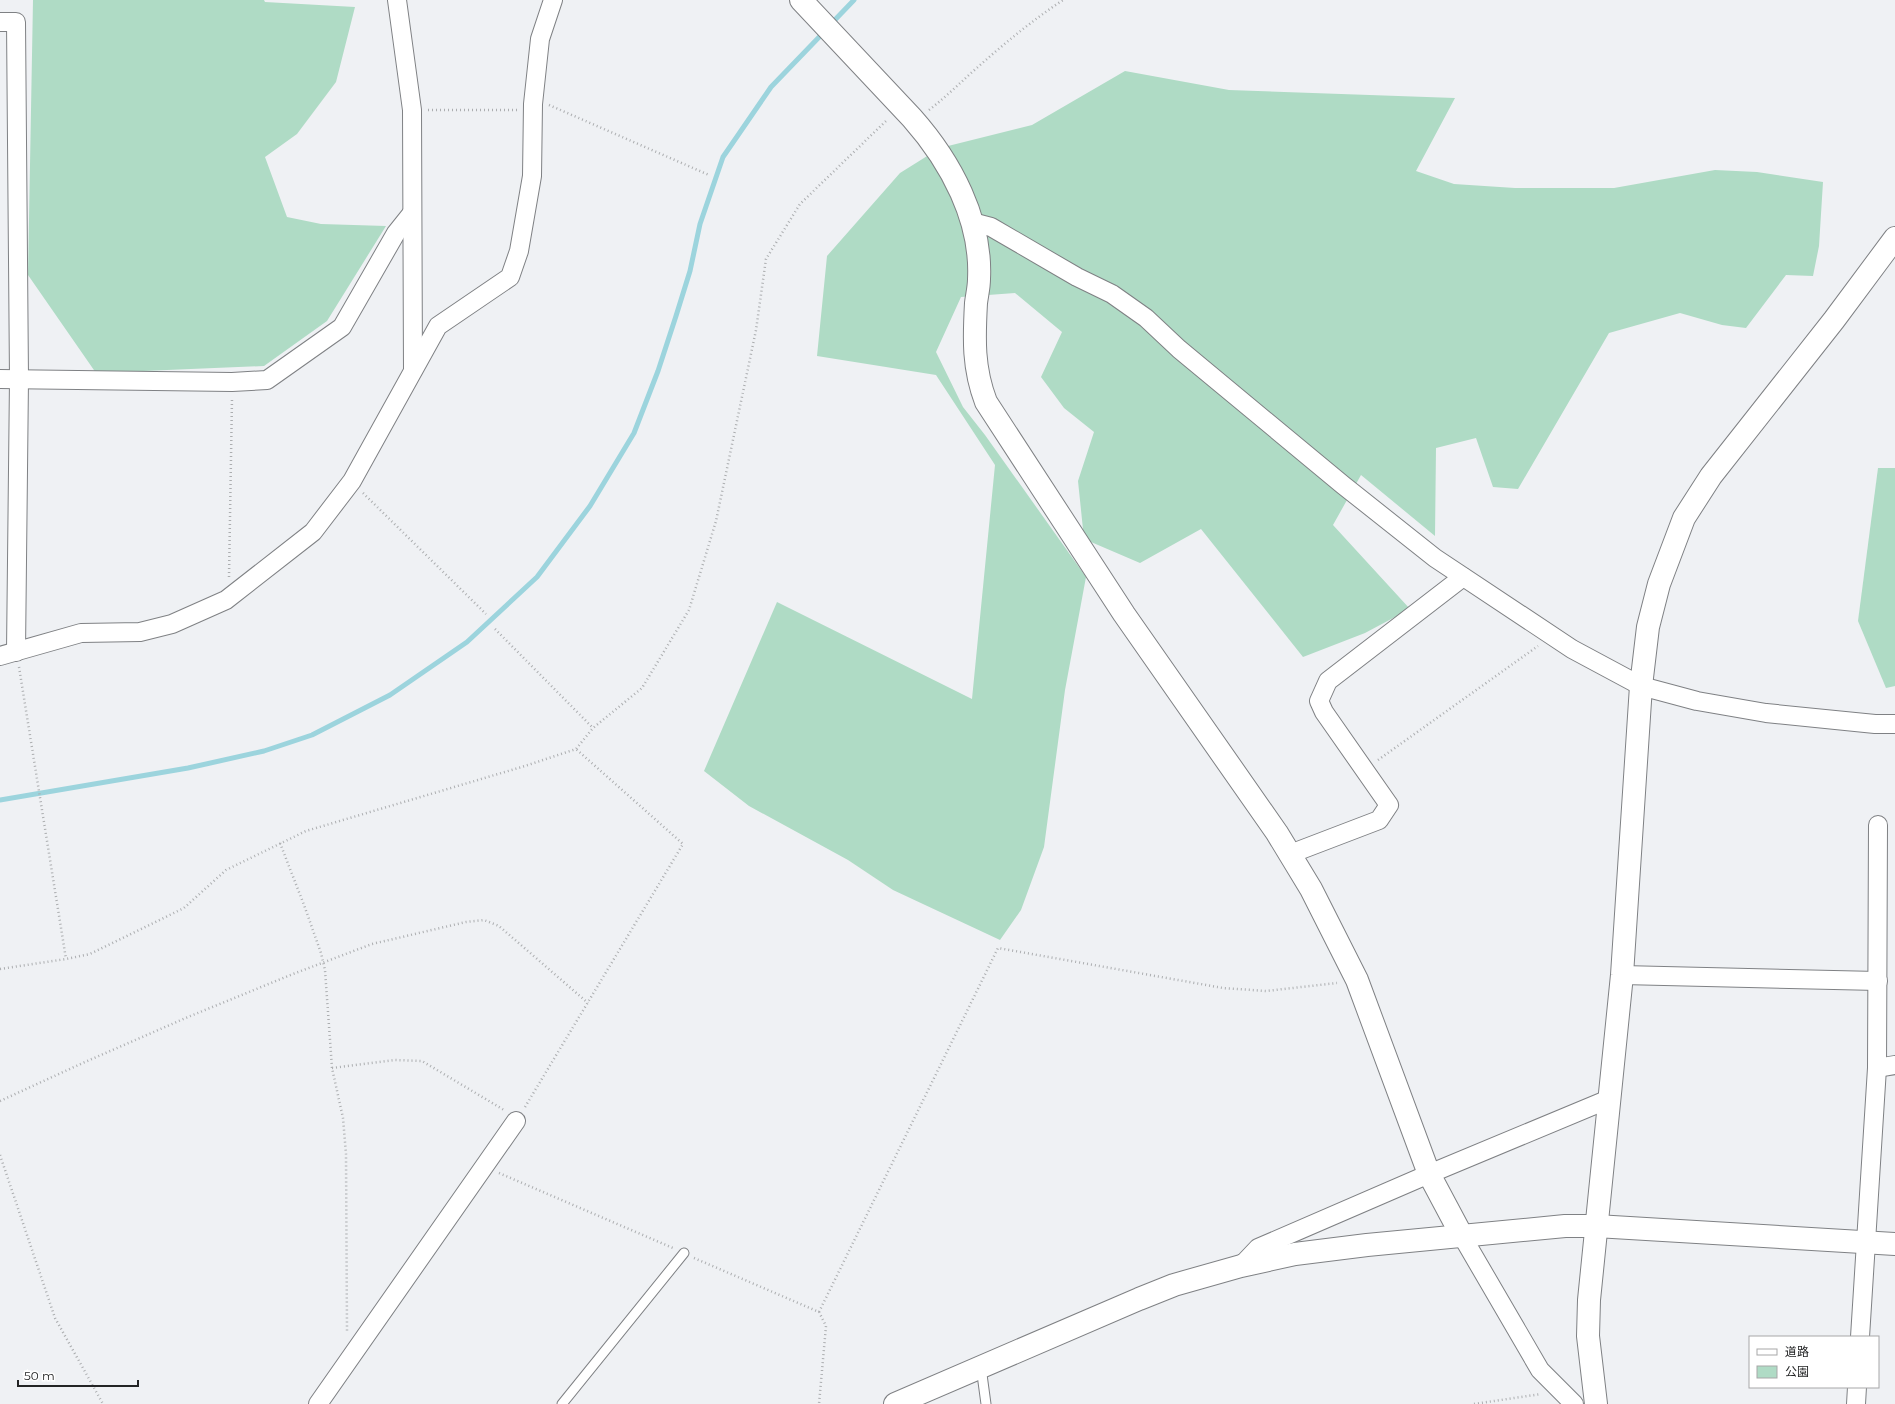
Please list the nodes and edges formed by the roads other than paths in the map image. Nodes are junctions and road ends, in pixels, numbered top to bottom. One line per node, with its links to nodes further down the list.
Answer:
1 (396, 0): 5 (street)
2 (553, 0): 8 (street)
3 (802, 0): 6 (street)
4 (0, 22): 10 (street)
5 (412, 213): 8 (street); 10 (street)
6 (972, 222): 11 (street); 16 (street)
7 (1895, 238): 13 (street)
8 (412, 371): 12 (street)
9 (0, 379): 10 (street)
10 (19, 379): 12 (street)
11 (1463, 577): 13 (street); 16 (street)
12 (8, 654)
13 (1641, 686): 14 (street); 17 (street)
14 (1895, 724)
15 (1878, 825): 18 (street)
16 (1290, 854): 23 (street)
17 (1622, 975): 18 (street); 21 (street)
18 (1878, 980): 20 (street)
19 (1895, 1065): 20 (street)
20 (1877, 1068): 26 (street)
21 (1609, 1099): 23 (street); 24 (street)
22 (516, 1121): 33 (street)
23 (1429, 1174): 25 (street); 29 (street)
24 (1596, 1226): 25 (street); 26 (street); 38 (street)
25 (1462, 1236): 29 (street); 37 (street)
26 (1867, 1242): 27 (street); 30 (street)
27 (1895, 1244)
28 (684, 1253): 34 (lane)
29 (1241, 1266): 31 (street)
30 (1860, 1336)
31 (981, 1367): 35 (street); 36 (lane)
32 (1857, 1388): 39 (street)
33 (318, 1404)
34 (562, 1404)
35 (895, 1404)
36 (986, 1404)
37 (1574, 1404)
38 (1596, 1404)
39 (1856, 1404)

